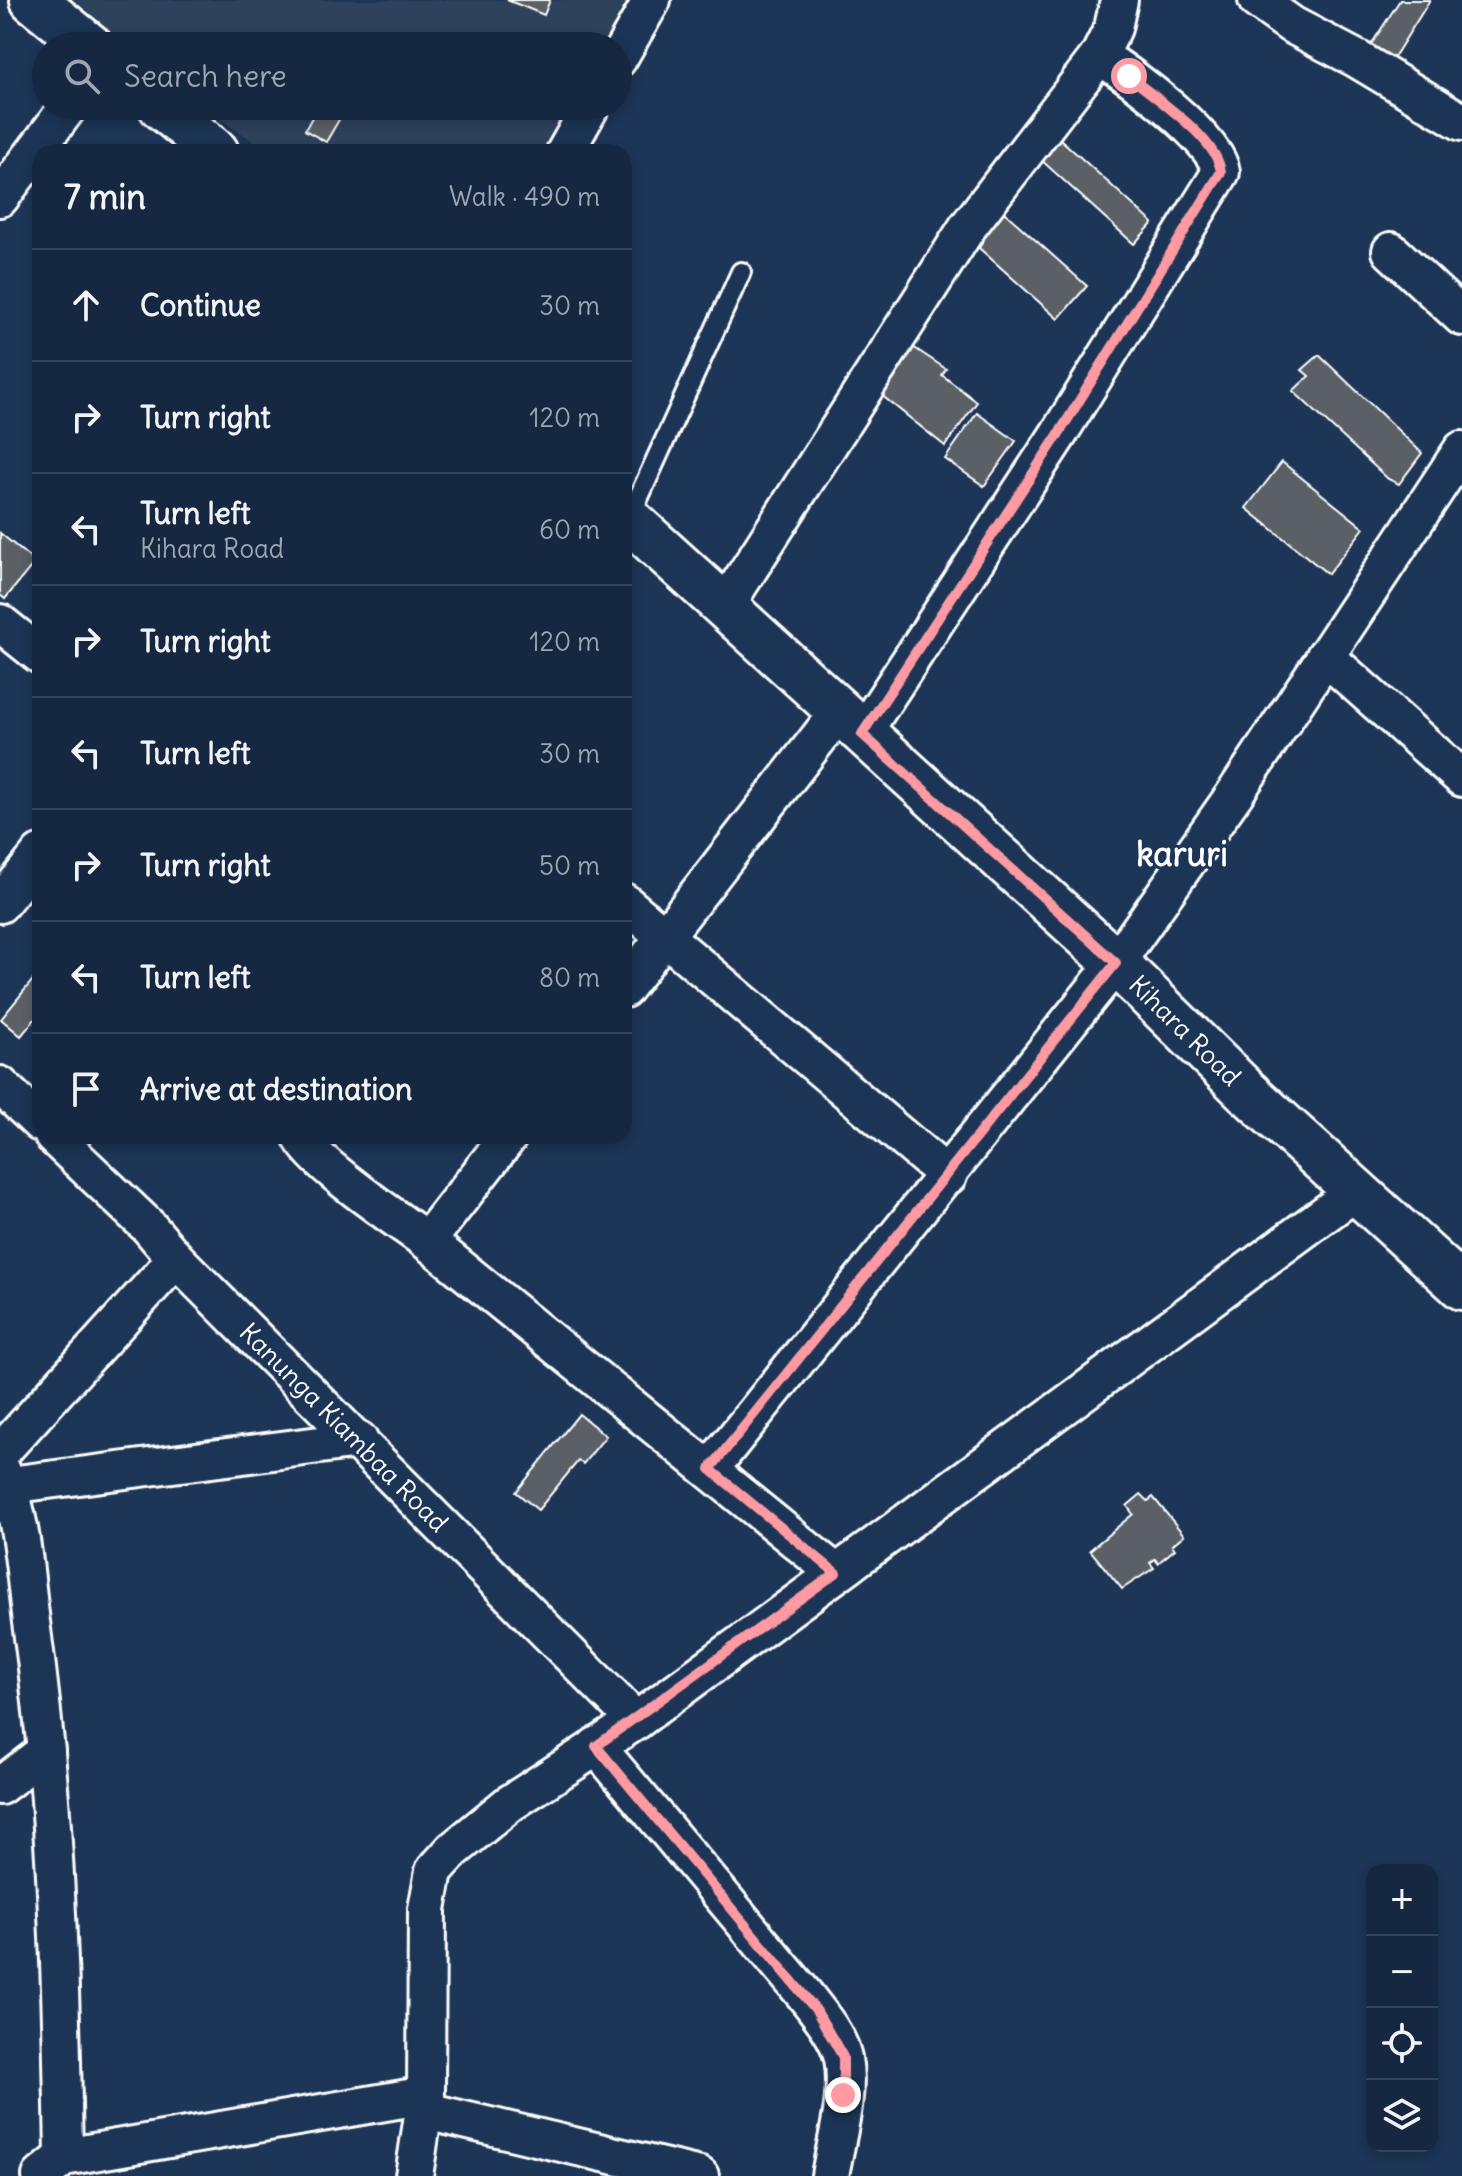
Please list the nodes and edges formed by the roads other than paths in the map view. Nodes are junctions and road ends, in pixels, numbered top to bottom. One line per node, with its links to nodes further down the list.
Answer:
1 (33, 0): 5 (main road)
2 (652, 0): 6 (street)
3 (1119, 0): 7 (street)
4 (1257, 0): 11 (street)
5 (73, 32)
6 (632, 35)
7 (1099, 56): 23 (street); 27 (street)
8 (58, 120): 12 (street)
9 (178, 120): 13 (main road)
10 (583, 120): 14 (street)
11 (1462, 122)
12 (40, 144)
13 (206, 144)
14 (570, 144)
15 (32, 155): 16 (street)
16 (0, 198)
17 (1391, 251): 19 (street)
18 (741, 272): 21 (lane)
19 (1462, 317)
20 (1462, 450): 26 (street)
21 (632, 504)
22 (632, 523): 23 (main road, Kihara Road)
23 (724, 608): 27 (main road, Kihara Road)
24 (0, 623): 25 (street)
25 (32, 649)
26 (1325, 656): 28 (street); 33 (street)
27 (850, 723): 32 (street); 33 (main road, Kihara Road)
28 (1462, 778)
29 (32, 864): 30 (street)
30 (0, 904)
31 (632, 908): 32 (street)
32 (666, 936): 34 (street); 40 (street)
33 (1116, 963): 40 (street); 41 (main road, Kihara Road)
34 (632, 979)
35 (0, 1085): 36 (street)
36 (32, 1115)
37 (61, 1144): 43 (street, Kanunga Kiambaa Road)
38 (308, 1144): 42 (street)
39 (503, 1144): 42 (street)
40 (948, 1176): 47 (street)
41 (1355, 1192): 44 (main road, Kihara Road); 48 (street)
42 (427, 1241): 47 (street)
43 (176, 1259): 45 (street, Kanunga Kiambaa Road); 46 (street)
44 (1462, 1287)
45 (359, 1440): 46 (street); 49 (street, Kanunga Kiambaa Road)
46 (3, 1469): 51 (street)
47 (710, 1469): 48 (street)
48 (836, 1573): 49 (street)
49 (636, 1721): 50 (street)
50 (596, 1746): 53 (street); 57 (street)
51 (46, 1751): 52 (street); 54 (street)
52 (0, 1786)
53 (424, 2102): 54 (street); 55 (street); 56 (street)
54 (51, 2169)
55 (414, 2176)
56 (700, 2176)
57 (830, 2176)

